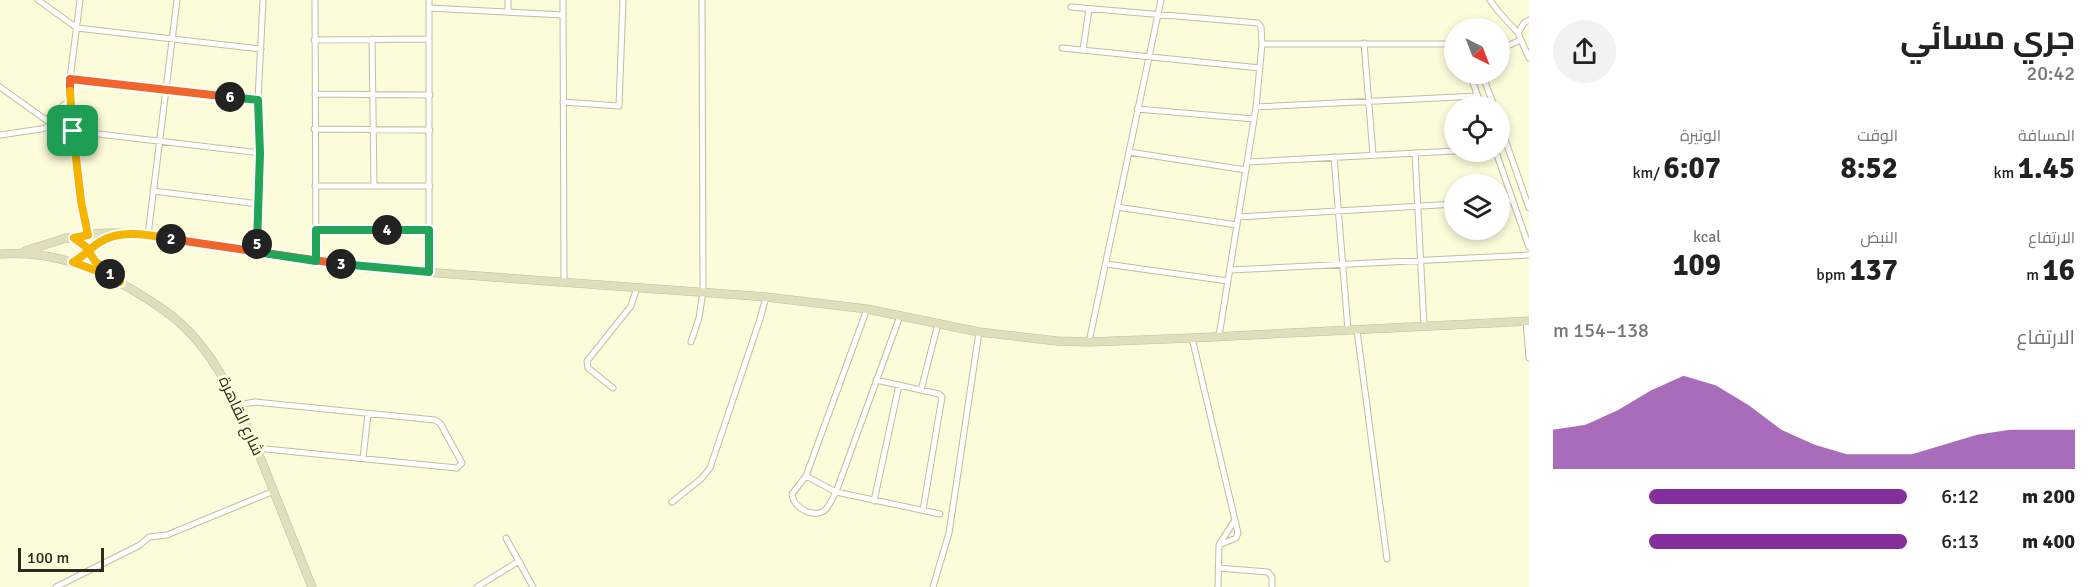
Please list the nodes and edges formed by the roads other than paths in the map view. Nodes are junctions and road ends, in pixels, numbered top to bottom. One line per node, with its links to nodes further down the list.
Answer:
1 (38, 0): 22 (street)
2 (80, 0): 22 (street)
3 (177, 0): 24 (street)
4 (262, 0): 34 (street)
5 (315, 0): 27 (street)
6 (429, 0): 15 (street)
7 (455, 0): 16 (street)
8 (508, 0): 18 (street)
9 (563, 0): 19 (street)
10 (623, 0): 50 (street)
11 (702, 0): 110 (street)
12 (1161, 0): 20 (street)
13 (1491, 0): 23 (street)
14 (1071, 7): 17 (street)
15 (429, 8): 16 (street); 26 (street)
16 (455, 9): 18 (street)
17 (1089, 9): 20 (street); 35 (street)
18 (508, 12): 19 (street)
19 (563, 15): 50 (street)
20 (1157, 15): 30 (street); 36 (street)
21 (1529, 20): 23 (street)
22 (77, 28): 24 (street); 39 (street)
23 (1518, 33): 28 (street)
24 (172, 39): 34 (street); 42 (street)
25 (372, 39): 26 (street); 27 (street); 44 (street)
26 (429, 39): 45 (street)
27 (315, 40): 43 (street)
28 (1521, 40): 32 (street); 37 (street)
29 (1364, 43): 30 (street); 31 (street); 51 (street)
30 (1262, 44): 38 (street)
31 (1444, 44)
32 (1510, 45)
33 (1062, 48): 35 (street)
34 (261, 49): 49 (street)
35 (1083, 50): 36 (street)
36 (1149, 57): 38 (street); 53 (street)
37 (1529, 58)
38 (1260, 68): 52 (street)
39 (70, 79): 42 (street); 48 (street)
40 (1474, 84): 46 (street)
41 (0, 87): 55 (street)
42 (166, 90): 49 (street); 62 (street)
43 (315, 94): 44 (street); 57 (street)
44 (373, 95): 45 (street); 58 (street)
45 (430, 95): 59 (street)
46 (1478, 96)
47 (1444, 98): 51 (street)
48 (70, 100): 55 (street); 60 (street)
49 (258, 100): 65 (street)
50 (563, 102): 108 (street)
51 (1368, 102): 52 (street); 68 (street)
52 (1256, 107): 54 (street)
53 (1137, 109): 54 (street); 64 (street)
54 (1254, 119): 70 (street)
55 (46, 120): 56 (street)
56 (56, 124): 60 (street); 61 (street)
57 (314, 129): 58 (street); 73 (street)
58 (373, 130): 59 (street); 74 (street)
59 (430, 130): 75 (street)
60 (73, 131): 62 (street); 90 (street)
61 (0, 135)
62 (160, 141): 65 (street); 76 (street)
63 (1444, 151): 66 (street)
64 (1129, 152): 72 (street); 83 (street)
65 (260, 153): 79 (street)
66 (1416, 153): 68 (street); 82 (street)
67 (1510, 153): 80 (street)
68 (1372, 155): 69 (street)
69 (1334, 157): 70 (street); 84 (street)
70 (1248, 162): 72 (street)
71 (1500, 162): 78 (street)
72 (1246, 170): 85 (street)
73 (315, 186): 74 (street); 87 (street)
74 (374, 186): 75 (street)
75 (430, 186): 88 (street)
76 (153, 191): 79 (street); 91 (street)
77 (1510, 200): 78 (street)
78 (1513, 200): 93 (street)
79 (259, 204): 95 (street)
80 (1528, 204)
81 (1444, 205): 82 (street)
82 (1418, 206): 84 (street); 99 (street)
83 (1118, 207): 86 (street); 102 (street)
84 (1339, 211): 85 (street); 103 (street)
85 (1239, 217): 86 (street)
86 (1237, 225): 104 (street)
87 (316, 230): 88 (street); 101 (street)
88 (429, 230): 105 (street)
89 (120, 234): 90 (main road); 91 (main road); 94 (main road)
90 (88, 235): 92 (main road)
91 (148, 235): 95 (main road)
92 (70, 238): 94 (main road, شارع القاهرة); 96 (main road, شارع القاهرة); 100 (main road)
93 (1529, 247)
94 (89, 251): 100 (main road); 107 (main road, شارع القاهرة)
95 (257, 252): 101 (main road)
96 (18, 253): 97 (main road, شارع القاهرة); 100 (main road, شارع القاهرة)
97 (0, 254)
98 (1529, 255): 99 (street)
99 (1422, 260): 103 (street); 116 (street)
100 (69, 261): 107 (main road, شارع القاهرة)
101 (316, 261): 105 (main road)
102 (1106, 264): 106 (street); 122 (street)
103 (1343, 264): 104 (street); 117 (street)
104 (1230, 270): 106 (street)
105 (429, 272): 108 (main road)
106 (1228, 281): 119 (street)
107 (120, 282): 128 (main road, شارع القاهرة)
108 (564, 282): 109 (main road)
109 (637, 287): 110 (main road); 126 (street)
110 (703, 291): 111 (main road); 121 (street)
111 (765, 297): 112 (main road); 136 (street)
112 (867, 309): 113 (main road); 132 (street)
113 (900, 316): 115 (main road); 124 (street)
114 (1527, 321): 116 (main road); 123 (street)
115 (938, 324): 118 (main road); 127 (street)
116 (1424, 326): 117 (main road)
117 (1352, 330): 119 (main road); 142 (street)
118 (979, 332): 122 (main road); 149 (street)
119 (1219, 336): 120 (main road)
120 (1192, 338): 122 (main road); 139 (street)
121 (691, 342)
122 (1089, 342)
123 (1529, 358)
124 (876, 380): 125 (street); 134 (street)
125 (899, 386): 127 (street); 135 (street)
126 (613, 388)
127 (921, 390): 137 (street)
128 (238, 405): 129 (street); 130 (main road, شارع القاهرة)
129 (368, 414): 131 (street); 131 (street)
130 (256, 448): 131 (street); 133 (main road, شارع القاهرة)
131 (363, 458)
132 (806, 476): 134 (street); 134 (street)
133 (274, 491): 145 (street); 146 (main road, شارع القاهرة)
134 (836, 492): 135 (street)
135 (874, 501): 137 (street)
136 (672, 502)
137 (923, 510): 138 (street)
138 (940, 514)
139 (1235, 520): 141 (street); 141 (street)
140 (506, 538): 143 (street)
141 (1220, 543): 144 (street)
142 (1387, 559)
143 (519, 561): 147 (street); 148 (street)
144 (1218, 568): 150 (street); 151 (street)
145 (56, 587)
146 (312, 587)
147 (477, 587)
148 (533, 587)
149 (933, 587)
150 (1218, 587)
151 (1272, 587)

